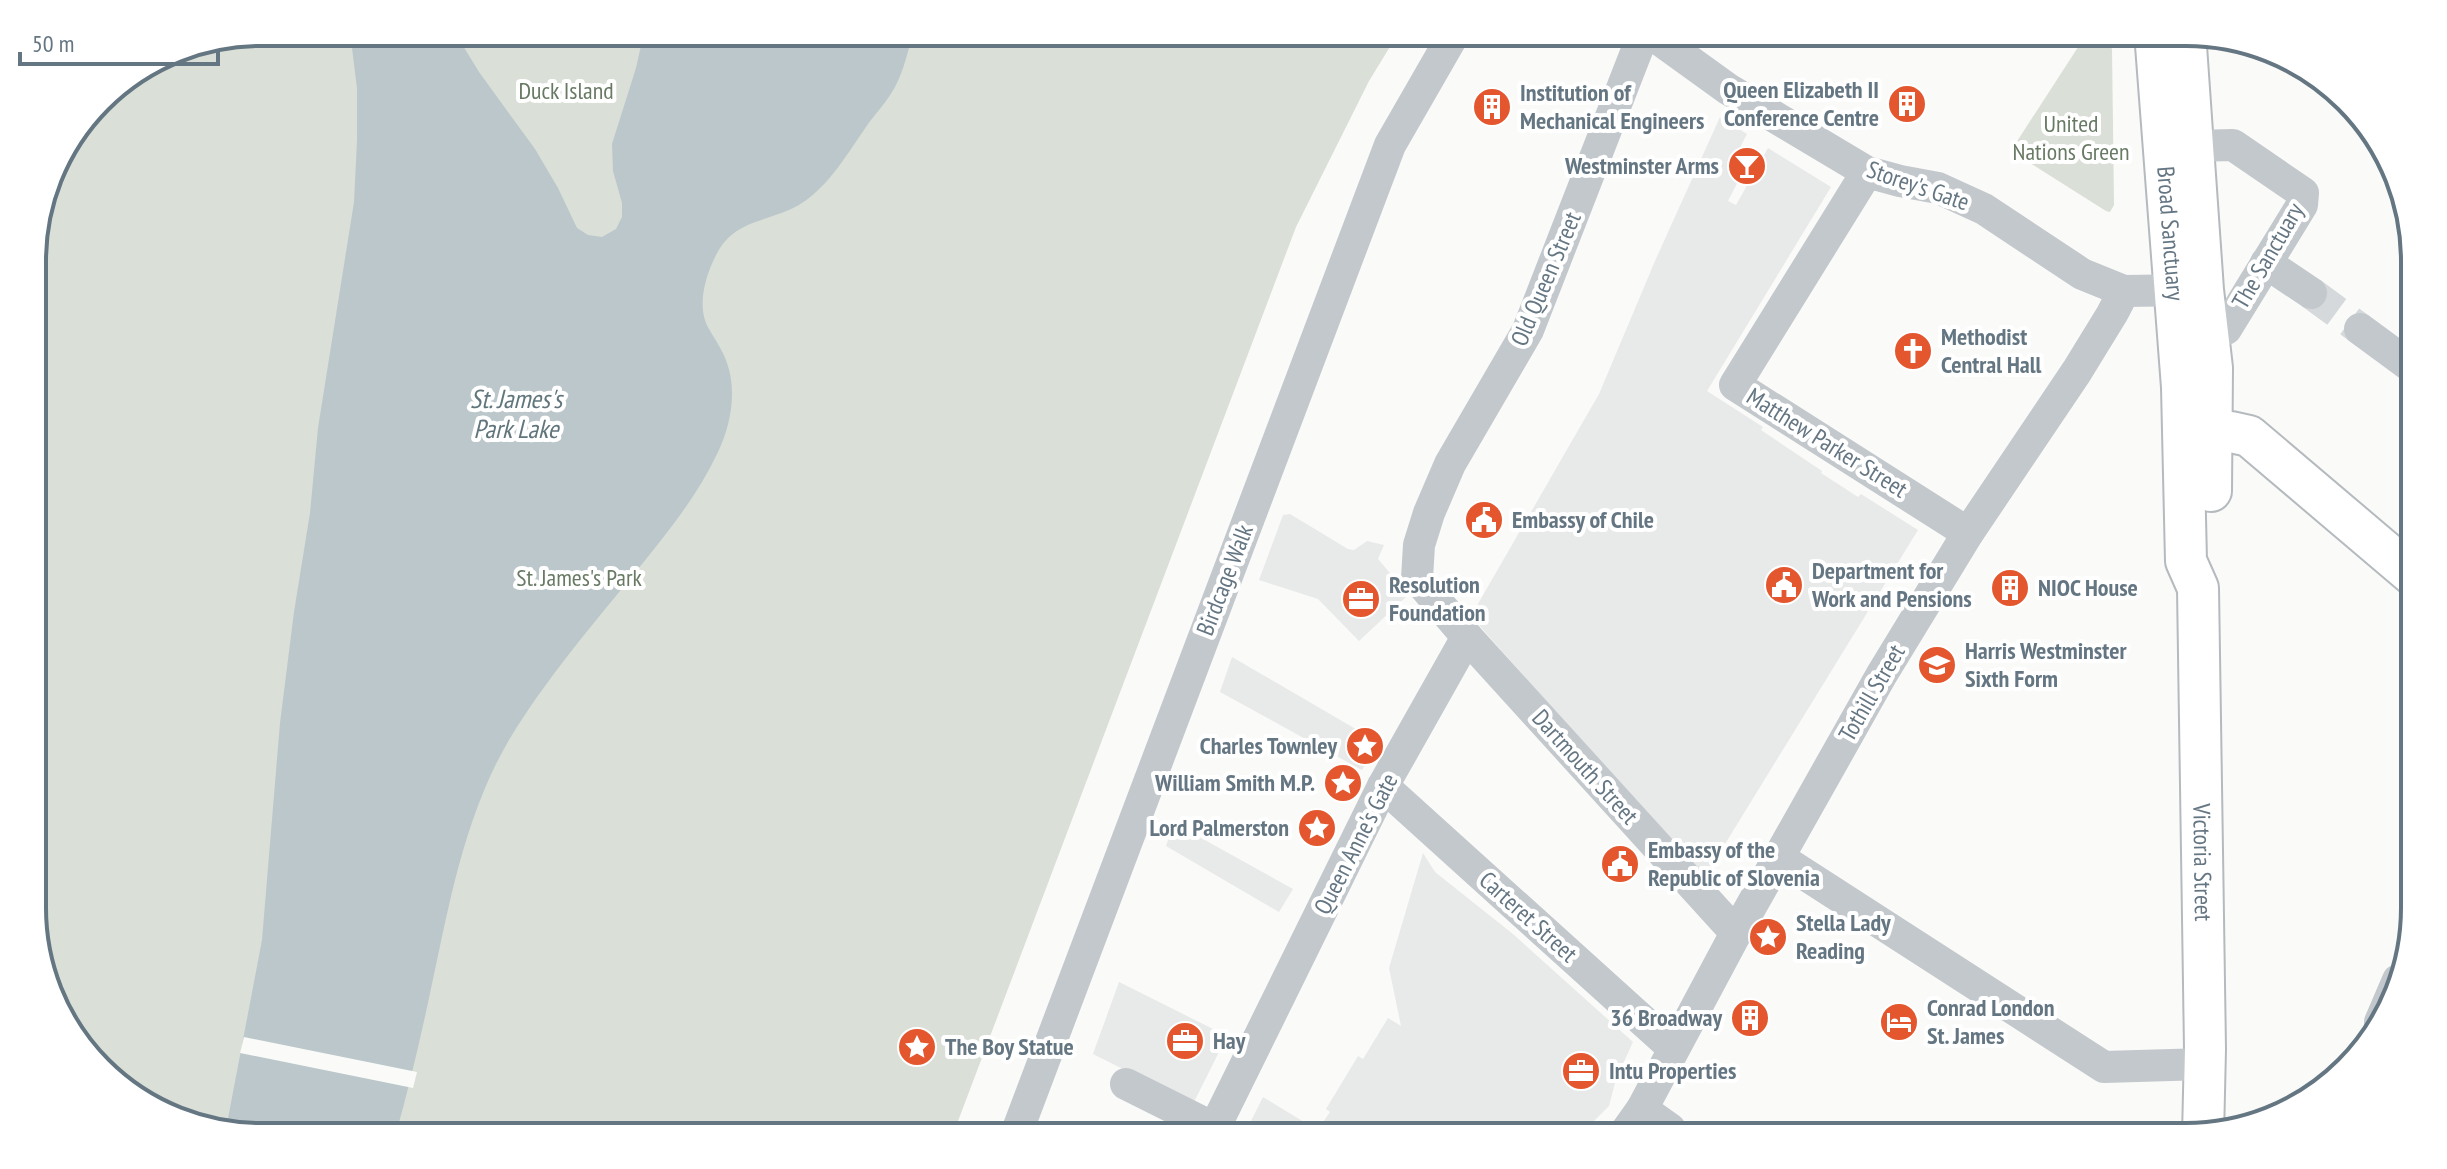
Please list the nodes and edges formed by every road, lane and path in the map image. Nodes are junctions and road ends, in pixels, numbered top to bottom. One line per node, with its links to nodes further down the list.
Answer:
1 (1447, 46): 26 (street, Birdcage Walk)
2 (1641, 46): 18 (street, Old Queen Street)
3 (1667, 46): 7 (street, Storey's Gate)
4 (2157, 46): 10 (main road, Broad Sanctuary)
5 (2186, 46): 6 (main road, Broad Sanctuary)
6 (2193, 146): 8 (street, The Sanctuary); 10 (main road, Broad Sanctuary)
7 (1867, 172): 9 (street, Storey's Gate); 16 (street, Matthew Parker Street)
8 (2266, 263): 11 (street); 13 (street, The Sanctuary)
9 (2124, 291): 10 (street, Storey's Gate); 16 (street, Tothill Street)
10 (2189, 291): 13 (main road, Broad Sanctuary); 15 (main road, Broad Sanctuary)
11 (2311, 293)
12 (2360, 329): 14 (street)
13 (2209, 334): 15 (main road, Broad Sanctuary)
14 (2401, 358)
15 (2198, 434): 17 (main road); 23 (main road, Victoria Street)
16 (1968, 533): 20 (street, Tothill Street)
17 (2401, 565)
18 (1467, 637): 19 (street, Queen Anne's Gate); 21 (street, Dartmouth Street)
19 (1383, 786): 22 (street, Carteret Street); 28 (street, Queen Anne's Gate)
20 (1778, 857): 21 (street, Tothill Street); 23 (street)
21 (1736, 933): 22 (street, Tothill Street)
22 (1673, 1048): 25 (street, Tothill Street)
23 (2205, 1064): 31 (main road, Victoria Street)
24 (1126, 1084): 27 (street)
25 (1642, 1109): 29 (street, Tothill Street); 30 (street)
26 (1020, 1123)
27 (1193, 1123)
28 (1217, 1123)
29 (1632, 1123)
30 (1662, 1123)
31 (2203, 1123)

